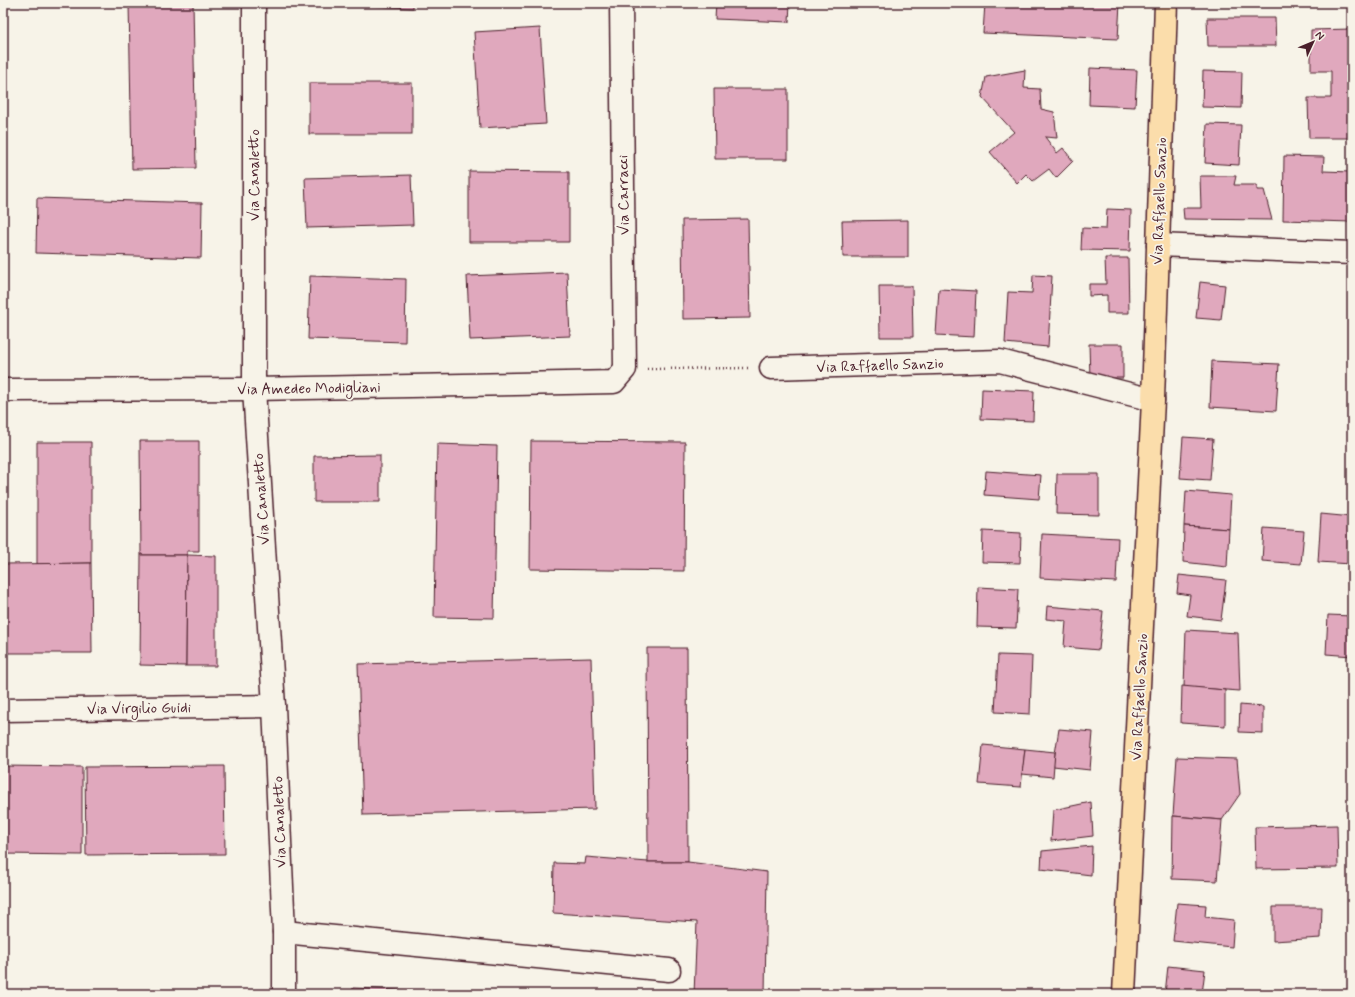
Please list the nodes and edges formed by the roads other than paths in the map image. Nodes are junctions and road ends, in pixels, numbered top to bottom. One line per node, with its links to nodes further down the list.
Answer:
1 (254, 3): 8 (street, Via Canaletto)
2 (621, 3): 7 (street, Via Carracci)
3 (1166, 3): 4 (main road, Via Raffaello Sanzio)
4 (1158, 245): 5 (street); 10 (main road, Via Raffaello Sanzio)
5 (1352, 252)
6 (771, 368): 10 (street, Via Raffaello Sanzio)
7 (620, 376): 8 (street, Via Amedeo Modigliani)
8 (254, 389): 9 (street, Via Amedeo Modigliani); 11 (street, Via Canaletto)
9 (3, 390)
10 (1153, 400): 16 (main road, Via Raffaello Sanzio)
11 (274, 706): 12 (street, Via Virgilio Guidi); 13 (street, Via Canaletto)
12 (3, 710)
13 (284, 932): 14 (street); 15 (street, Via Canaletto)
14 (669, 970)
15 (284, 994)
16 (1124, 994)

